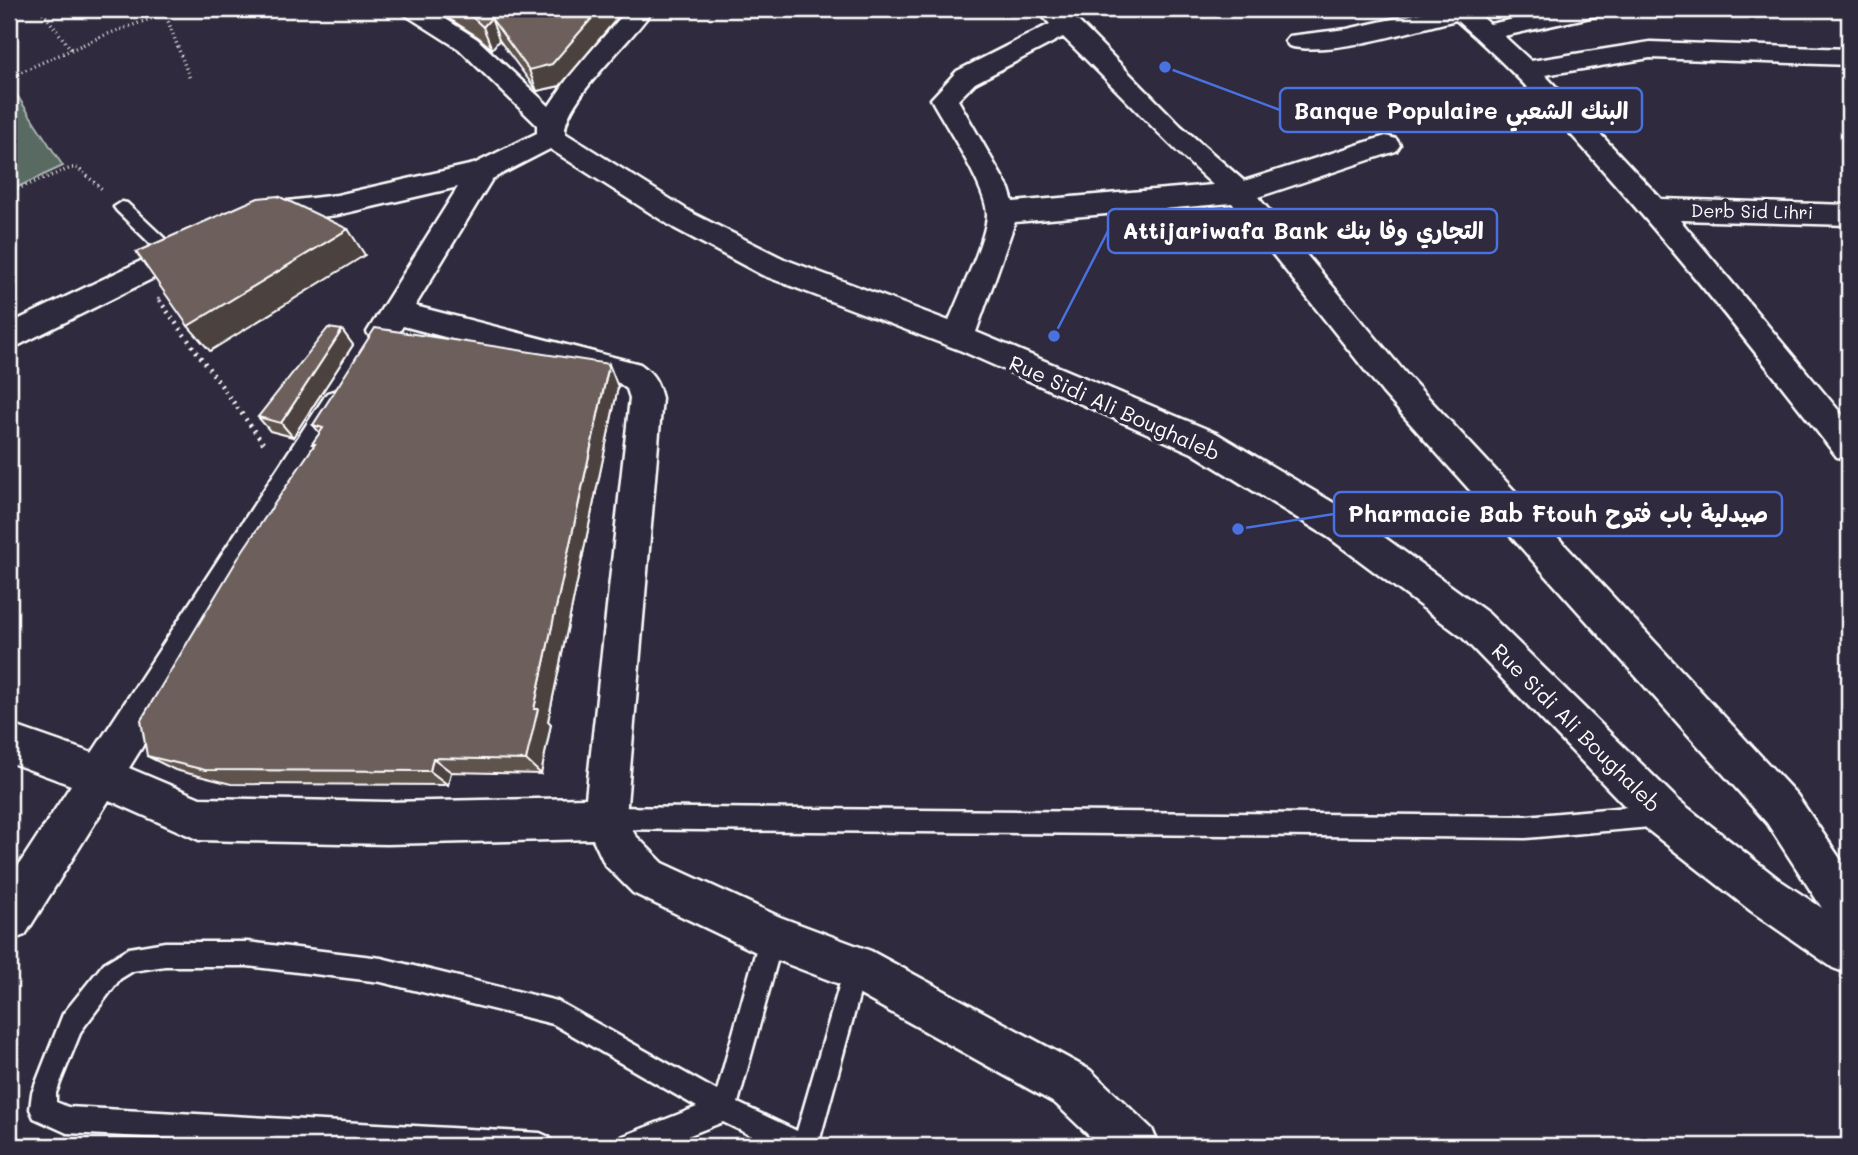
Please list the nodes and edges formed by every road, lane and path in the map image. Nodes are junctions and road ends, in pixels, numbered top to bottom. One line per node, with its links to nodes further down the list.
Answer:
1 (40, 9): 11 (path)
2 (178, 9): 7 (path)
3 (413, 9): 16 (street, Rue Sidi Ali Boughaleb)
4 (640, 9): 16 (street)
5 (1595, 9): 9 (street)
6 (1459, 10): 9 (street); 10 (street)
7 (165, 13): 11 (path); 15 (path)
8 (1058, 17): 20 (street); 23 (street)
9 (1487, 32): 13 (street)
10 (1298, 41)
11 (71, 49): 14 (path)
12 (1849, 57): 13 (street)
13 (1527, 70): 22 (street)
14 (9, 77)
15 (190, 79)
16 (551, 130): 18 (street); 29 (street, Rue Sidi Ali Boughaleb)
17 (1386, 145): 20 (street)
18 (482, 172): 25 (street); 27 (street)
19 (9, 192): 21 (path)
20 (1239, 193): 23 (street); 36 (street)
21 (122, 207): 25 (lane)
22 (1654, 209): 24 (street, Derb Sid Lihri); 30 (street)
23 (1002, 213): 29 (street)
24 (1849, 215)
25 (172, 255): 26 (street)
26 (139, 272): 28 (street); 31 (path)
27 (395, 312): 31 (street); 35 (street)
28 (9, 338)
29 (958, 338): 34 (street, Rue Sidi Ali Boughaleb)
30 (1849, 447)
31 (302, 462): 33 (street)
32 (9, 743): 33 (street)
33 (101, 776): 35 (street); 37 (street)
34 (1663, 815): 35 (lane); 39 (street, Rue Sidi Ali Boughaleb)
35 (605, 818): 38 (street)
36 (1849, 910)
37 (9, 919)
38 (772, 936): 40 (street); 41 (lane)
39 (1849, 952)
40 (855, 967): 44 (lane); 45 (street)
41 (724, 1109): 42 (lane); 43 (lane); 44 (lane)
42 (540, 1146)
43 (630, 1146)
44 (802, 1146)
45 (1135, 1146)

